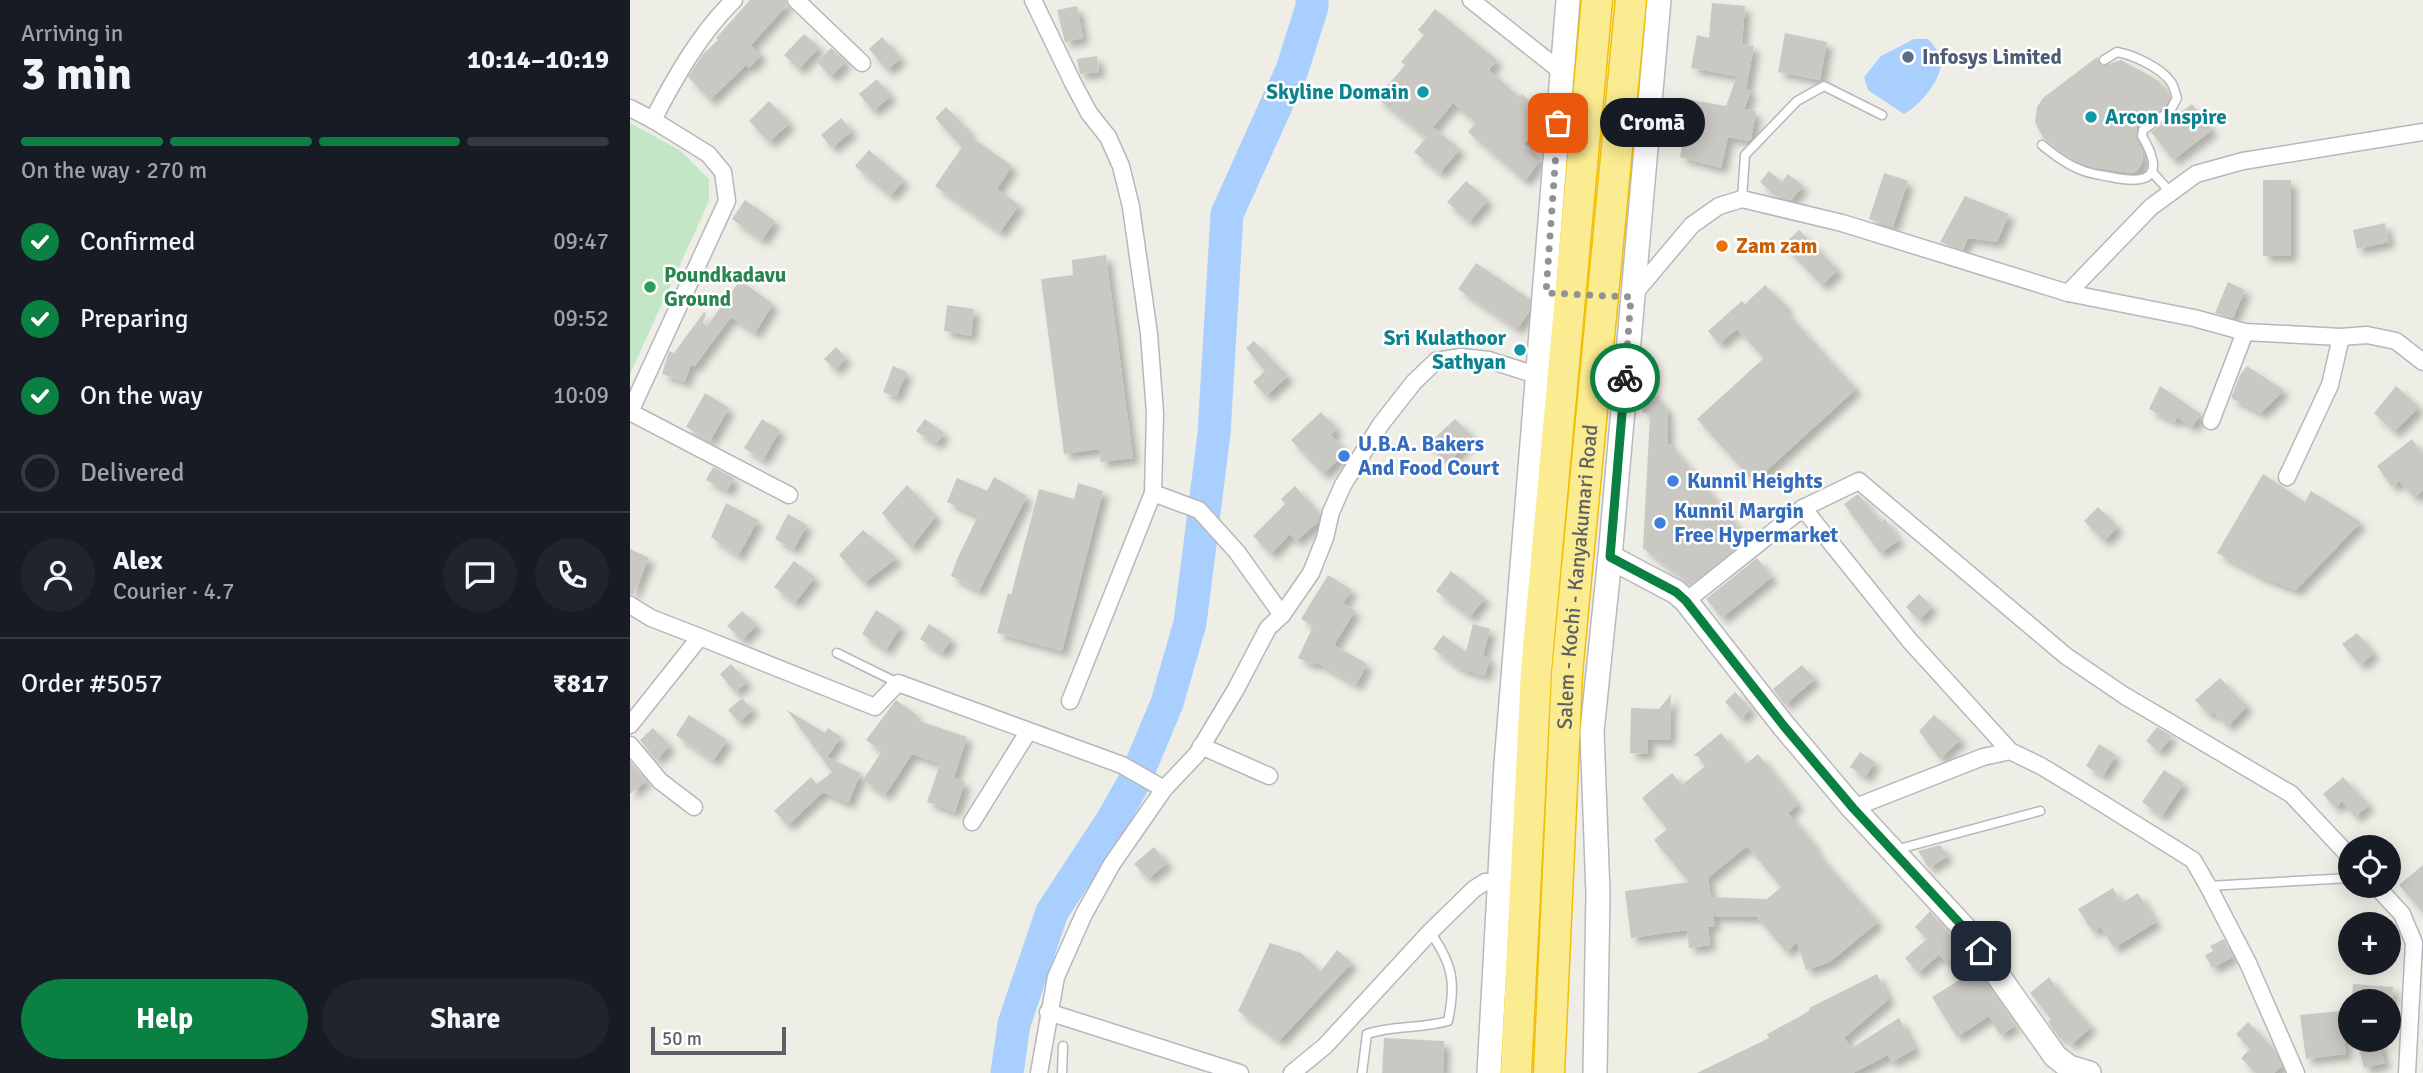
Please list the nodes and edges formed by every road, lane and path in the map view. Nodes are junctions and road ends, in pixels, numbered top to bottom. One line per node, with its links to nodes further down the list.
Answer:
1 (734, 0): 14 (street)
2 (796, 0): 10 (street)
3 (1033, 0): 29 (street)
4 (1471, 0): 11 (street)
5 (1568, 0): 11 (street)
6 (1597, 0): 21 (highway, Salem - Kochi - Kanyakumari Road)
7 (1631, 0): 22 (highway, Salem - Kochi - Kanyakumari Road)
8 (1659, 0): 22 (street)
9 (2104, 60): 17 (lane)
10 (862, 63)
11 (1562, 72): 21 (street)
12 (630, 108): 14 (street)
13 (1882, 116): 19 (lane)
14 (653, 120): 30 (street)
15 (2423, 132): 18 (street)
16 (2042, 145): 17 (lane)
17 (2152, 172): 18 (lane)
18 (2171, 193): 20 (street)
19 (1742, 199): 20 (street); 22 (street)
20 (2068, 293): 23 (street)
21 (1558, 294): 22 (street); 26 (street); 66 (highway, Salem - Kochi - Kanyakumari Road)
22 (1617, 297): 32 (street); 67 (highway, Salem - Kochi - Kanyakumari Road)
23 (2245, 332): 24 (street); 27 (street)
24 (2341, 337): 25 (street); 28 (street)
25 (2423, 362)
26 (1536, 375): 35 (street); 54 (street)
27 (2211, 421)
28 (2287, 477)
29 (1153, 493): 35 (street); 39 (street)
30 (789, 495)
31 (1803, 508): 33 (street); 44 (street); 51 (street)
32 (1610, 557): 33 (street); 68 (street)
33 (1686, 601): 48 (street)
34 (630, 605): 36 (street)
35 (1282, 615): 43 (street)
36 (700, 637): 38 (street); 40 (street)
37 (837, 653): 38 (lane)
38 (898, 683): 41 (street)
39 (1070, 701)
40 (630, 725)
41 (1028, 732): 46 (street); 50 (street)
42 (630, 745): 47 (street)
43 (1201, 746): 45 (street); 46 (street)
44 (2010, 751): 48 (street); 55 (street)
45 (1269, 776)
46 (1158, 785): 58 (street)
47 (694, 807)
48 (1853, 808): 52 (street)
49 (2040, 811): 52 (lane)
50 (972, 822)
51 (2338, 844)
52 (1893, 851): 69 (street)
53 (2338, 879): 55 (lane)
54 (1498, 882): 57 (street); 65 (street)
55 (2208, 886): 70 (street)
56 (2387, 898): 71 (street)
57 (1430, 932): 63 (street); 64 (lane)
58 (1048, 1012): 60 (street); 62 (street)
59 (1063, 1046): 61 (lane)
60 (1039, 1073)
61 (1062, 1073)
62 (1240, 1073)
63 (1292, 1073)
64 (1362, 1073)
65 (1489, 1073)
66 (1516, 1073)
67 (1549, 1073)
68 (1595, 1073)
69 (2089, 1073)
70 (2296, 1073)
71 (2407, 1073)

